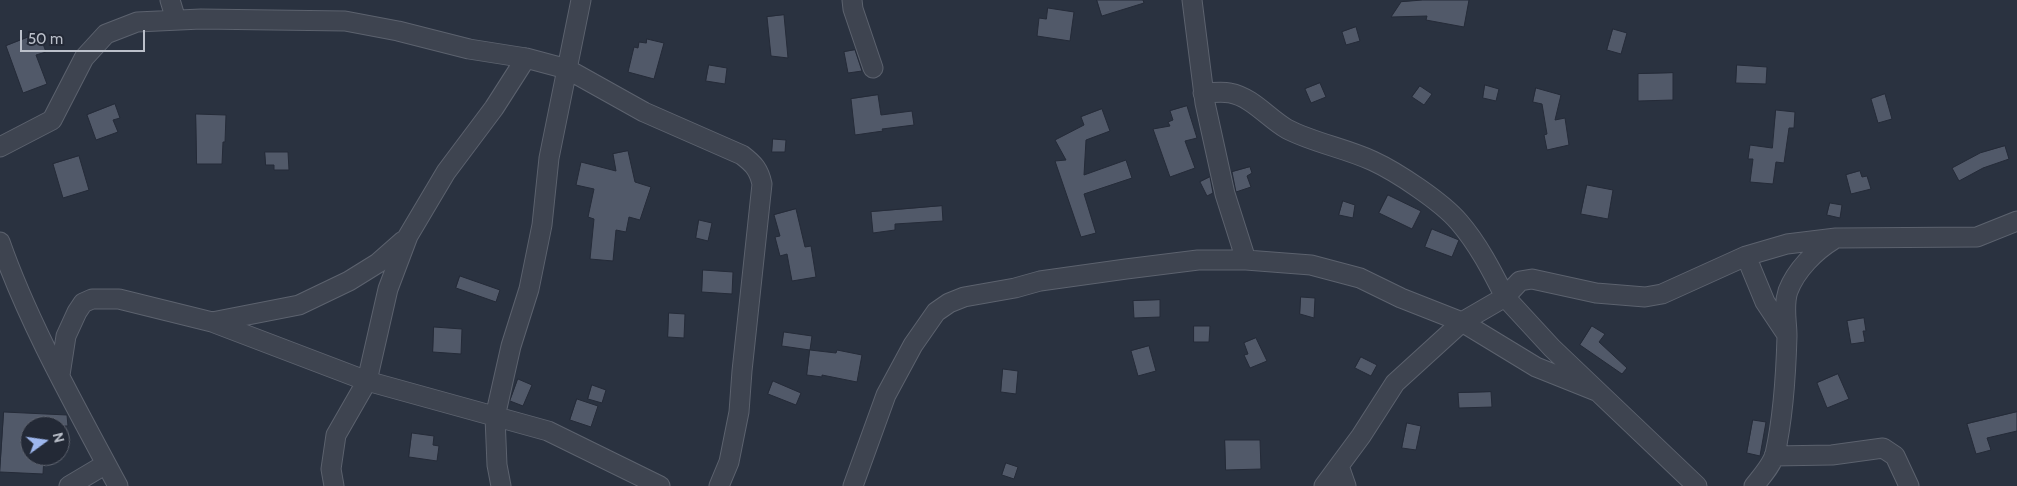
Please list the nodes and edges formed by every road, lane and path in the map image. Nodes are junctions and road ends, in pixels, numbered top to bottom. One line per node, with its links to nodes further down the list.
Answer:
1 (170, 0): 5 (street)
2 (581, 0): 8 (street)
3 (852, 0): 7 (street)
4 (1192, 0): 9 (street)
5 (176, 20): 6 (street); 10 (street)
6 (526, 58): 8 (street); 12 (street)
7 (873, 68)
8 (567, 69): 24 (street); 33 (street)
9 (1203, 93): 16 (street); 17 (street)
10 (0, 147)
11 (2017, 220): 13 (street)
12 (408, 236): 18 (street); 22 (street)
13 (1836, 238): 15 (street); 20 (street)
14 (0, 242): 21 (street)
15 (1746, 256): 17 (street); 20 (street)
16 (1246, 260): 19 (street); 34 (street)
17 (1504, 297): 19 (street); 23 (street)
18 (212, 322): 21 (street); 22 (street)
19 (1462, 322): 23 (street); 27 (street)
20 (1787, 335): 25 (street)
21 (60, 375): 26 (street)
22 (367, 381): 24 (street); 30 (street)
23 (1596, 391): 37 (street)
24 (495, 417): 31 (street); 32 (street)
25 (1774, 456): 38 (street); 39 (street)
26 (106, 464): 28 (street); 29 (street)
27 (1339, 466): 35 (street); 36 (street)
28 (70, 486)
29 (118, 486)
30 (334, 486)
31 (501, 486)
32 (660, 486)
33 (719, 486)
34 (853, 486)
35 (1324, 486)
36 (1346, 486)
37 (1697, 486)
38 (1754, 486)
39 (1909, 486)

